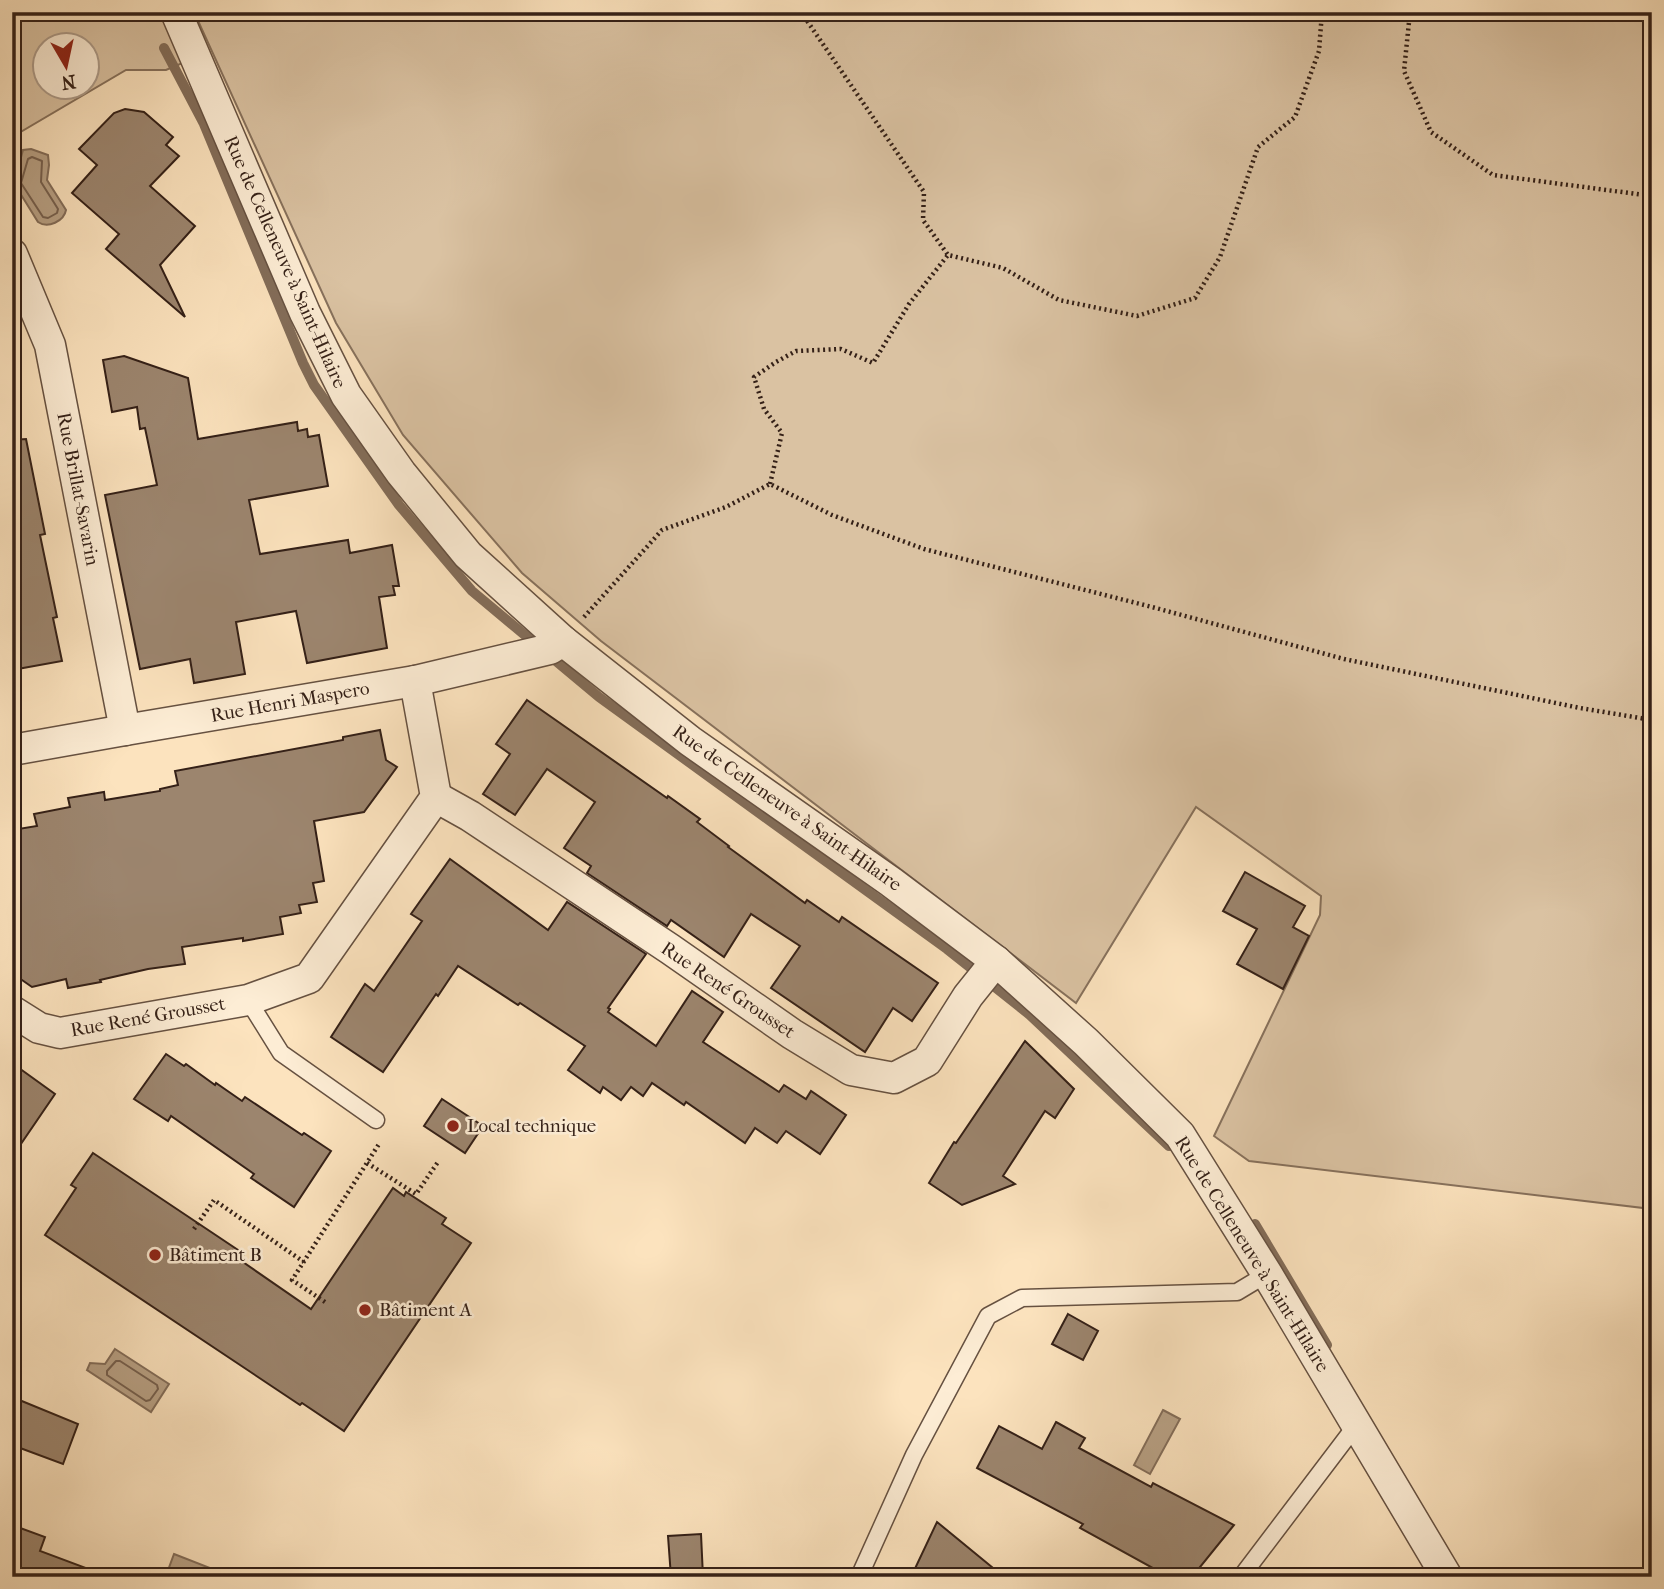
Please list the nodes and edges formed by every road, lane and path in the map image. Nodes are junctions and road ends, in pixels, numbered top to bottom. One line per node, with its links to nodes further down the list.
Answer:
1 (176, 12): 9 (street, Rue de Celleneuve à Saint-Hilaire)
2 (801, 12): 7 (path)
3 (1322, 12): 7 (path)
4 (1409, 12): 5 (path)
5 (1652, 196)
6 (12, 254): 12 (street, Rue Brillat-Savarin)
7 (948, 255): 8 (path)
8 (771, 484): 9 (path); 11 (path)
9 (563, 641): 10 (street, Rue Henri Maspero); 15 (street, Rue de Celleneuve à Saint-Hilaire)
10 (415, 681): 12 (street, Rue Henri Maspero); 14 (street)
11 (1652, 720)
12 (125, 730): 13 (street, Rue Henri Maspero)
13 (12, 750)
14 (436, 797): 15 (street, Rue René Grousset); 16 (street, Rue René Grousset)
15 (996, 961): 24 (street, Rue de Celleneuve à Saint-Hilaire)
16 (248, 1000): 17 (street, Rue René Grousset); 18 (lane, Rue René Grousset)
17 (12, 1011)
18 (376, 1120)
19 (384, 1136): 21 (path)
20 (438, 1162): 21 (path)
21 (367, 1163): 23 (path)
22 (194, 1229): 23 (path)
23 (304, 1262): 25 (path)
24 (1267, 1274): 26 (street, Rue de Celleneuve à Saint-Hilaire); 27 (lane)
25 (325, 1303)
26 (1356, 1424): 28 (lane); 29 (street, Rue de Celleneuve à Saint-Hilaire)
27 (859, 1577)
28 (1241, 1577)
29 (1447, 1577)

